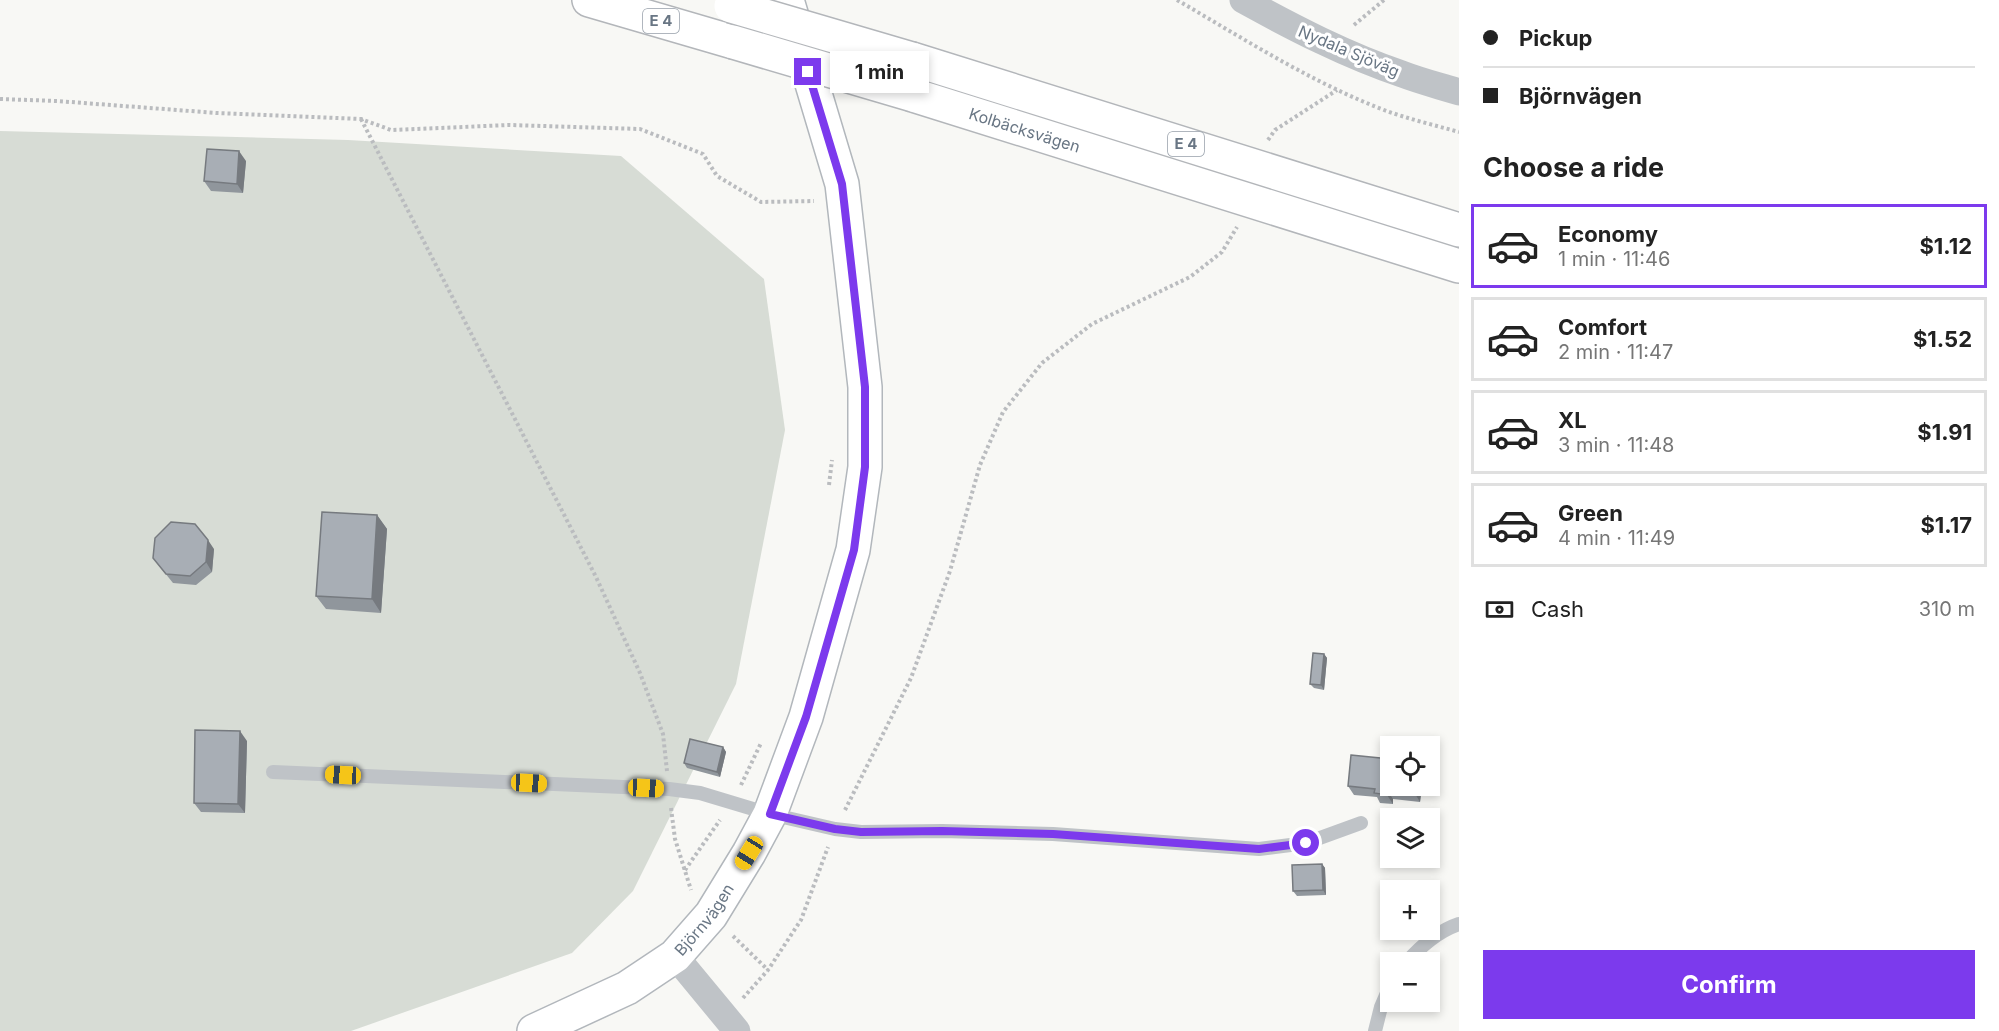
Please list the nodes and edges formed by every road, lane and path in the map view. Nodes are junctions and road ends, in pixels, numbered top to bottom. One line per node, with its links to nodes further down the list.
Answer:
1 (589, 0): 15 (main road, Kolbäcksvägen / E 4, bridge)
2 (787, 0): 22 (main road, Björnvägen)
3 (1177, 0): 6 (path)
4 (1243, 0): 7 (street, Nydala Sjöväg)
5 (721, 3): 14 (main road, Kolbäcksvägen / E 4, bridge)
6 (1337, 90): 10 (path); 11 (path)
7 (1459, 92)
8 (0, 99): 9 (path)
9 (361, 119): 12 (path); 20 (path)
10 (1459, 132)
11 (1262, 149)
12 (818, 201)
13 (1239, 224): 24 (path)
14 (1459, 230)
15 (1459, 266)
16 (833, 452): 17 (path)
17 (829, 485)
18 (766, 733): 21 (path)
19 (273, 772): 20 (lane)
20 (669, 789): 21 (lane); 25 (path)
21 (732, 802): 22 (lane); 25 (path)
22 (770, 814): 24 (lane); 26 (main road, Björnvägen)
23 (1361, 823): 24 (lane)
24 (835, 829): 30 (path)
25 (684, 871): 26 (path)
26 (711, 915): 29 (main road, Björnvägen); 30 (path)
27 (1459, 924): 28 (lane)
28 (1416, 952)
29 (675, 956): 33 (main road, Björnvägen); 34 (street)
30 (768, 969): 31 (path)
31 (742, 999)
32 (1380, 1011): 35 (lane)
33 (534, 1031)
34 (737, 1031)
35 (1375, 1031)

